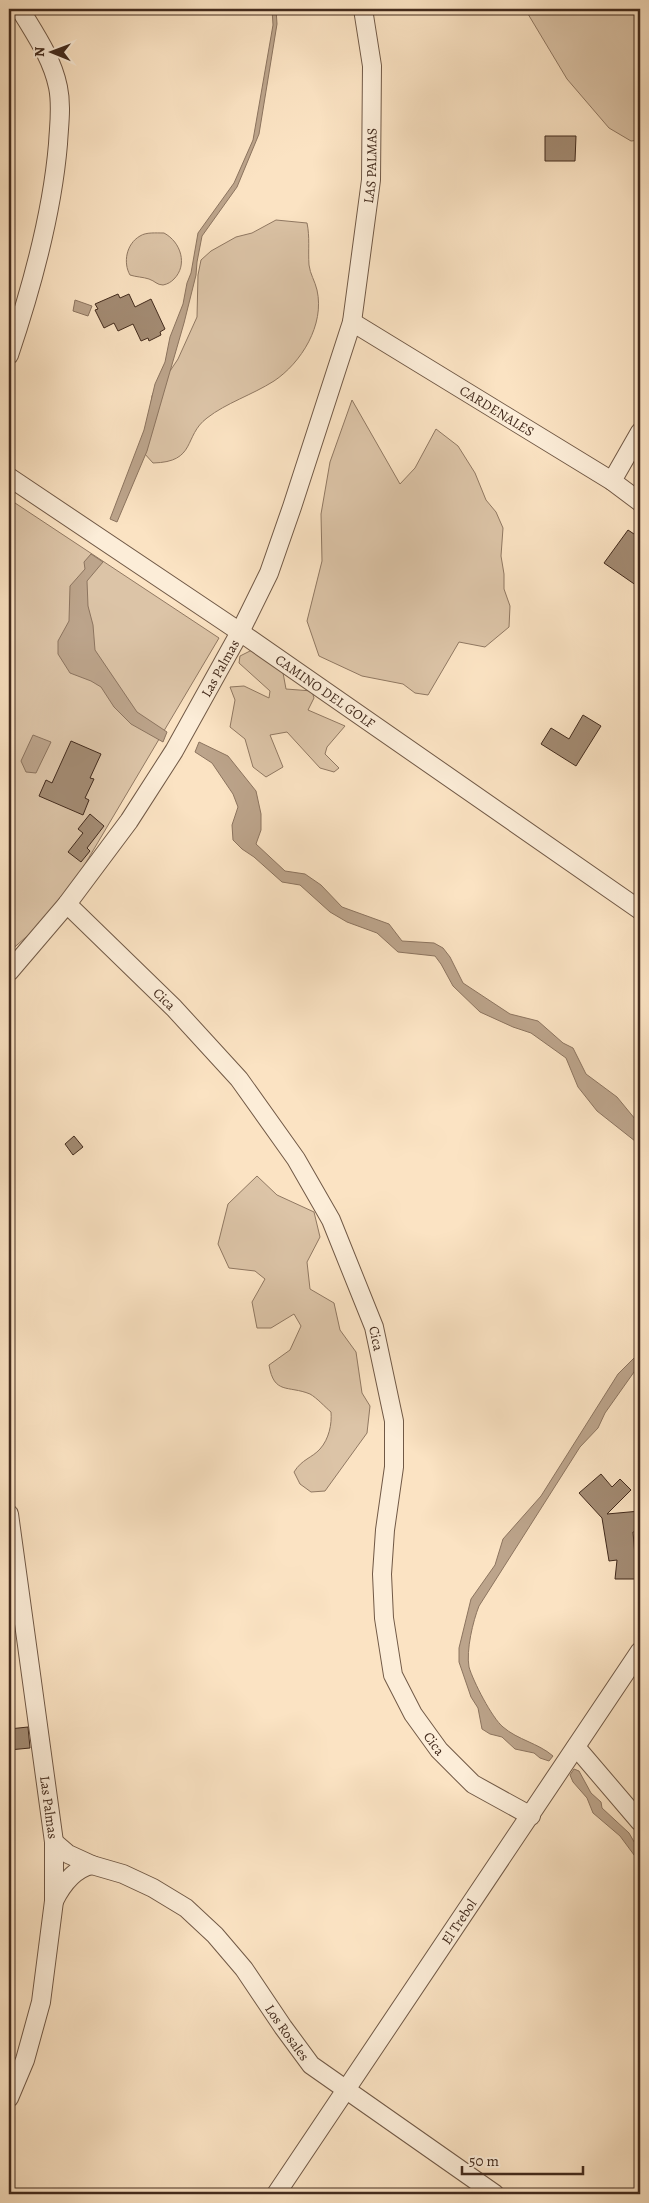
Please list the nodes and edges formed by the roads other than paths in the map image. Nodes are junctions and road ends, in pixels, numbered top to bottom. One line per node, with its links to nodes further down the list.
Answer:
1 (20, 9): 4 (street)
2 (363, 9): 3 (street, LAS PALMAS)
3 (352, 322): 7 (street, CARDENALES); 9 (street, Las Palmas)
4 (9, 355)
5 (640, 432): 7 (street)
6 (9, 477): 9 (street, CAMINO DEL GOLF)
7 (612, 481): 8 (street, CARDENALES)
8 (640, 502)
9 (240, 632): 10 (street, Las Palmas); 11 (street, CAMINO DEL GOLF)
10 (67, 904): 12 (street, Las Palmas); 16 (street, Cica)
11 (640, 910)
12 (9, 972)
13 (9, 1514): 18 (street, Las Palmas)
14 (640, 1651): 15 (street, El Trebol)
15 (576, 1747): 16 (street, El Trebol); 17 (street)
16 (531, 1816): 21 (street, El Trebol)
17 (640, 1822)
18 (54, 1842): 19 (street, Los Rosales); 20 (street, Las Palmas)
19 (92, 1865): 20 (street); 21 (street, Los Rosales)
20 (54, 1901): 22 (street, Las Palmas)
21 (344, 2090): 23 (street, El Trebol); 24 (street, Los Rosales)
22 (9, 2098)
23 (276, 2194)
24 (495, 2194)

